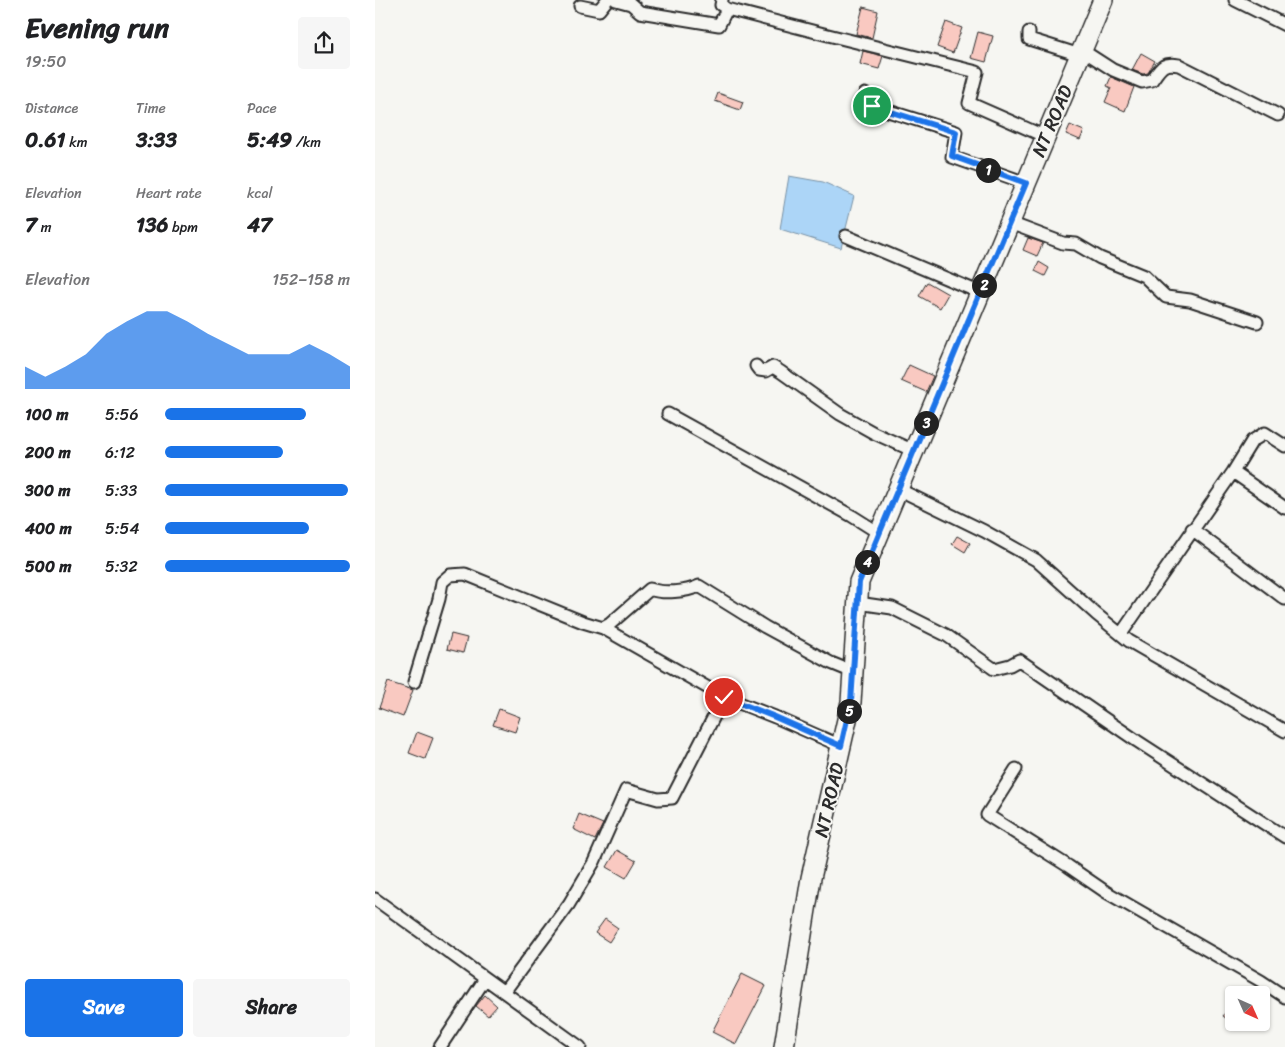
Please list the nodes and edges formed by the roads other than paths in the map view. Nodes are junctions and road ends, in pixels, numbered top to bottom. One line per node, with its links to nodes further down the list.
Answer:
1 (607, 0): 6 (street)
2 (616, 0): 5 (street)
3 (1103, 0): 9 (main road, NT ROAD)
4 (1235, 0): 7 (street)
5 (725, 4): 12 (street)
6 (580, 6)
7 (1285, 25)
8 (1029, 32): 9 (street)
9 (1081, 52): 11 (street); 12 (main road, NT ROAD)
10 (865, 94): 13 (street)
11 (1278, 115)
12 (1046, 137): 13 (main road, NT ROAD)
13 (1026, 183): 14 (main road, NT ROAD)
14 (1010, 223): 16 (main road, NT ROAD); 17 (street)
15 (846, 236): 16 (street)
16 (981, 293): 21 (main road, NT ROAD)
17 (1257, 322)
18 (756, 366): 21 (street)
19 (667, 414): 26 (street)
20 (1285, 446): 22 (street)
21 (914, 452): 23 (main road, NT ROAD)
22 (1233, 472): 24 (street); 25 (street)
23 (898, 489): 26 (main road, NT ROAD); 30 (street)
24 (1285, 508)
25 (1192, 529): 27 (street); 30 (street)
26 (879, 534): 28 (main road, NT ROAD)
27 (1285, 599)
28 (858, 603): 31 (main road, NT ROAD); 37 (street)
29 (603, 628): 31 (street); 32 (street); 33 (street)
30 (1121, 634): 34 (street)
31 (853, 672): 35 (main road, NT ROAD)
32 (414, 682)
33 (724, 697): 35 (street); 40 (street)
34 (1285, 731)
35 (841, 746): 44 (main road, NT ROAD)
36 (1016, 769): 41 (street)
37 (1285, 837)
38 (375, 899): 39 (street)
39 (485, 979): 40 (street); 42 (street)
40 (504, 992): 43 (street)
41 (1285, 997)
42 (440, 1047)
43 (580, 1047)
44 (783, 1047)

